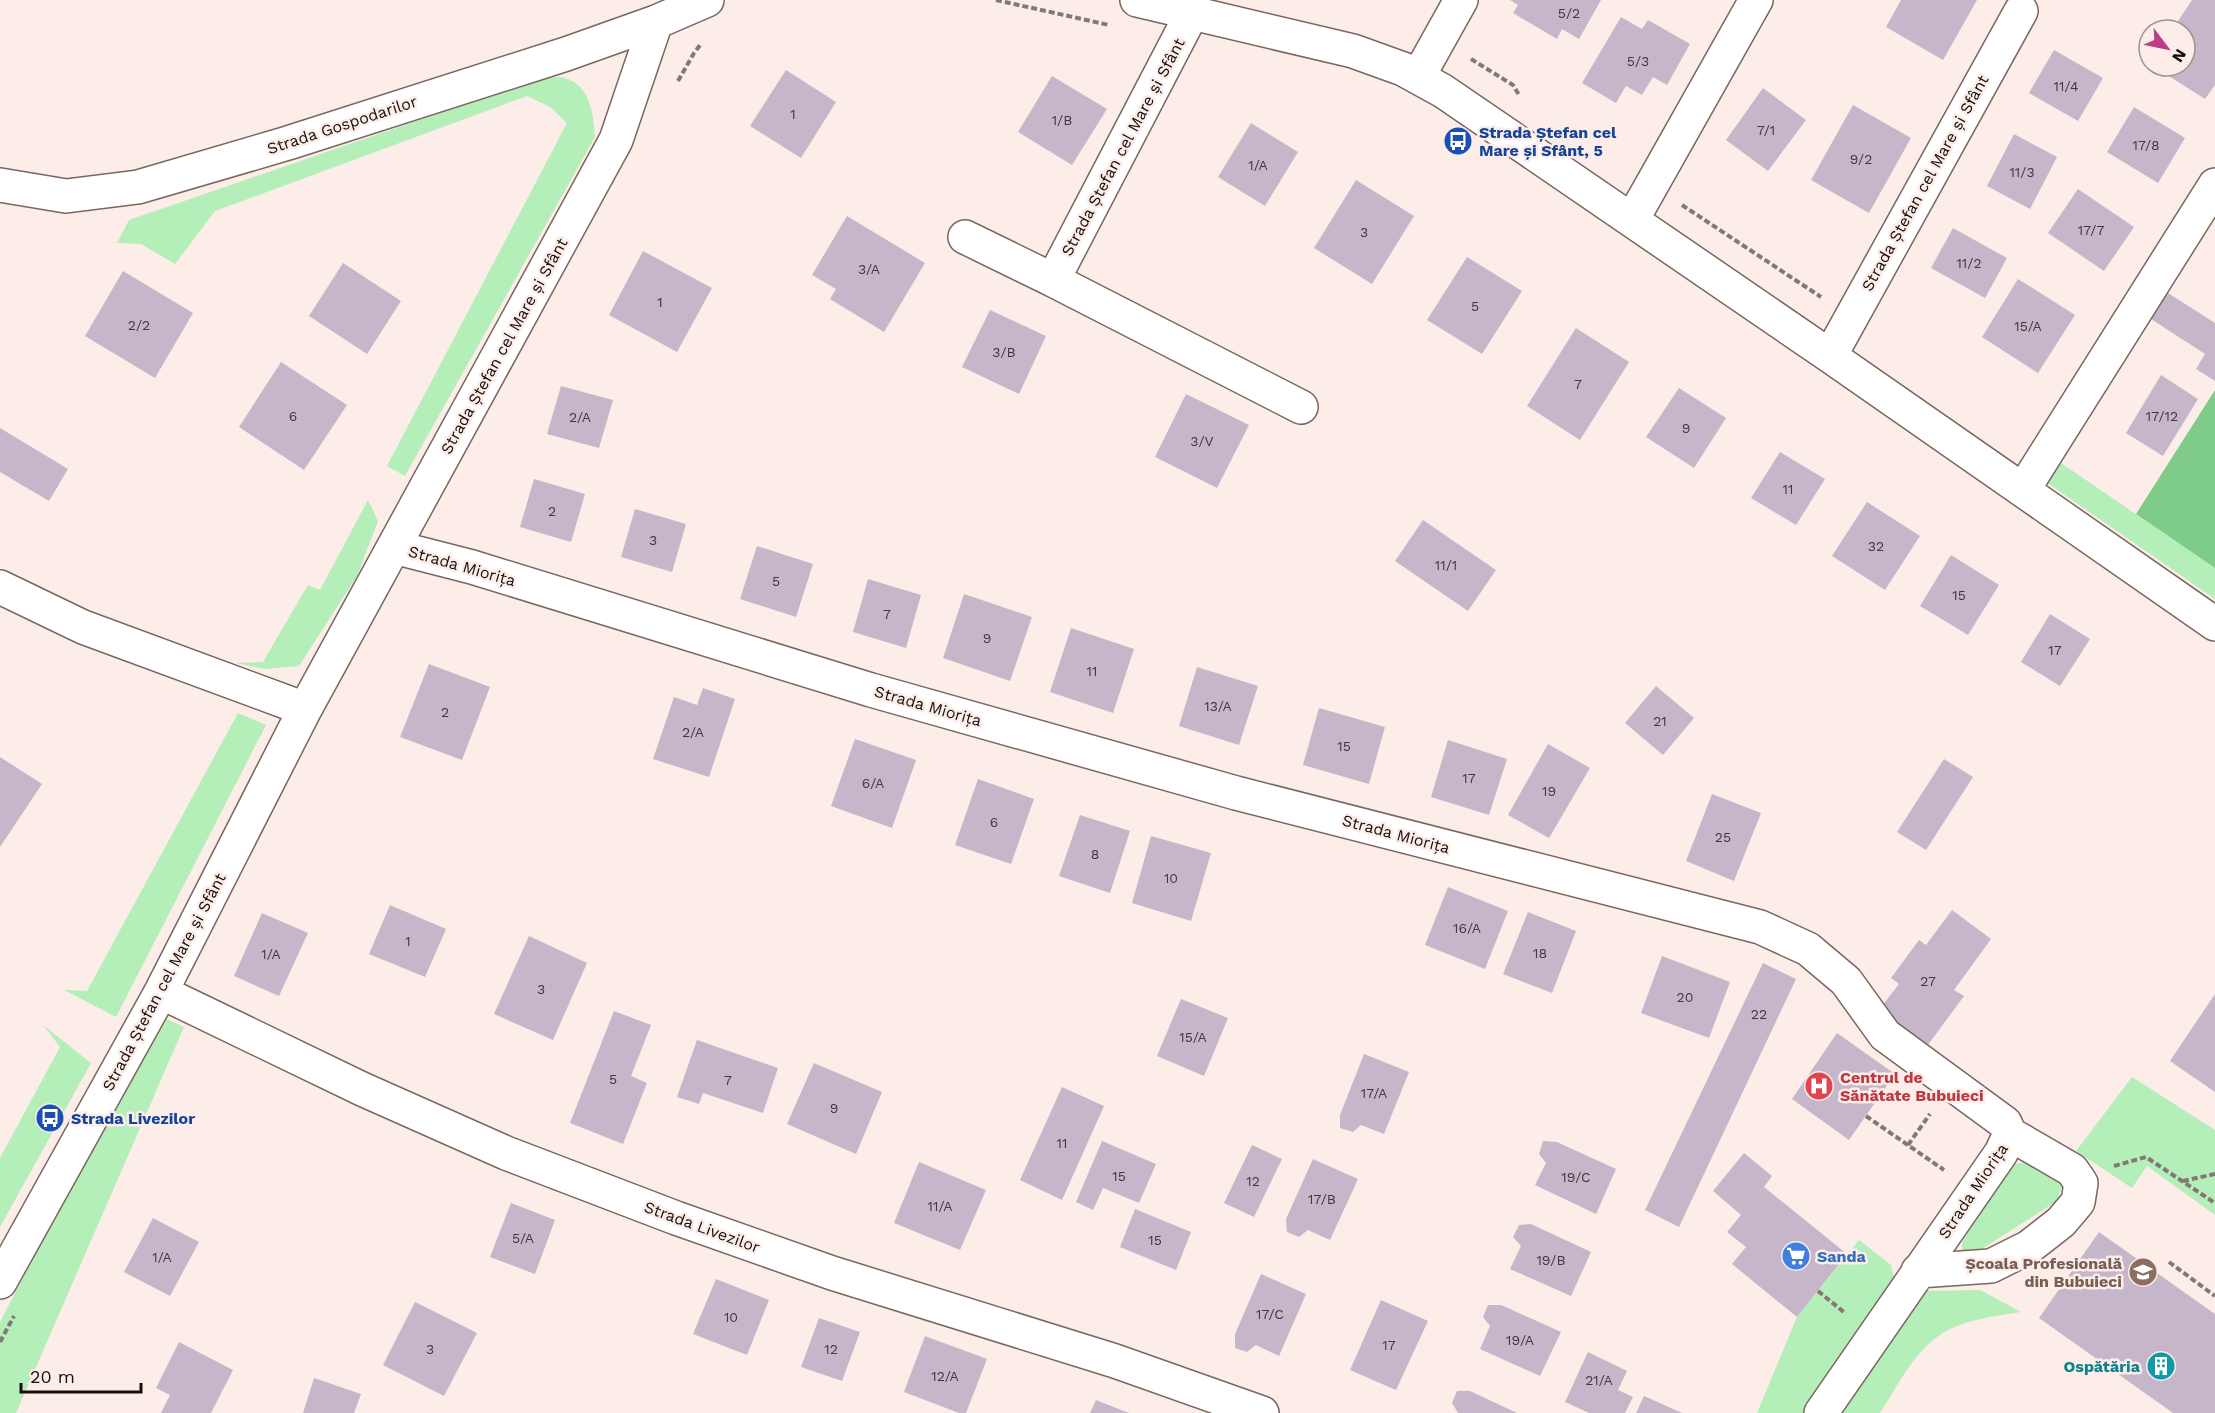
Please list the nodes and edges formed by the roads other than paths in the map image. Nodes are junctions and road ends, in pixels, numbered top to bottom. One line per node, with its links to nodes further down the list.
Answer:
1 (707, 0): 6 (street)
2 (1137, 0): 5 (street)
3 (1461, 0): 8 (street)
4 (1756, 0): 11 (street)
5 (1201, 10): 8 (street); 13 (street, Strada Ștefan cel Mare și Sfânt)
6 (652, 11): 9 (street, Strada Gospodarilor); 17 (street, Strada Ștefan cel Mare și Sfânt)
7 (2021, 11): 14 (street, Strada Ștefan cel Mare și Sfânt)
8 (1418, 77): 11 (street)
9 (0, 185)
10 (2215, 185): 16 (street)
11 (1632, 220): 14 (street)
12 (965, 237): 13 (street)
13 (1053, 280): 15 (street)
14 (1830, 356): 16 (street)
15 (1301, 407)
16 (2024, 490): 19 (street)
17 (394, 547): 20 (street, Strada Ștefan cel Mare și Sfânt); 22 (street, Strada Miorița)
18 (0, 586): 20 (street)
19 (2215, 624)
20 (305, 710): 21 (street, Strada Ștefan cel Mare și Sfânt)
21 (161, 992): 24 (street, Strada Ștefan cel Mare și Sfânt); 25 (street, Strada Livezilor)
22 (2010, 1134): 23 (street, Strada Miorița); 23 (street)
23 (1918, 1271): 26 (street, Strada Miorița)
24 (0, 1282)
25 (1262, 1413)
26 (1821, 1413)

